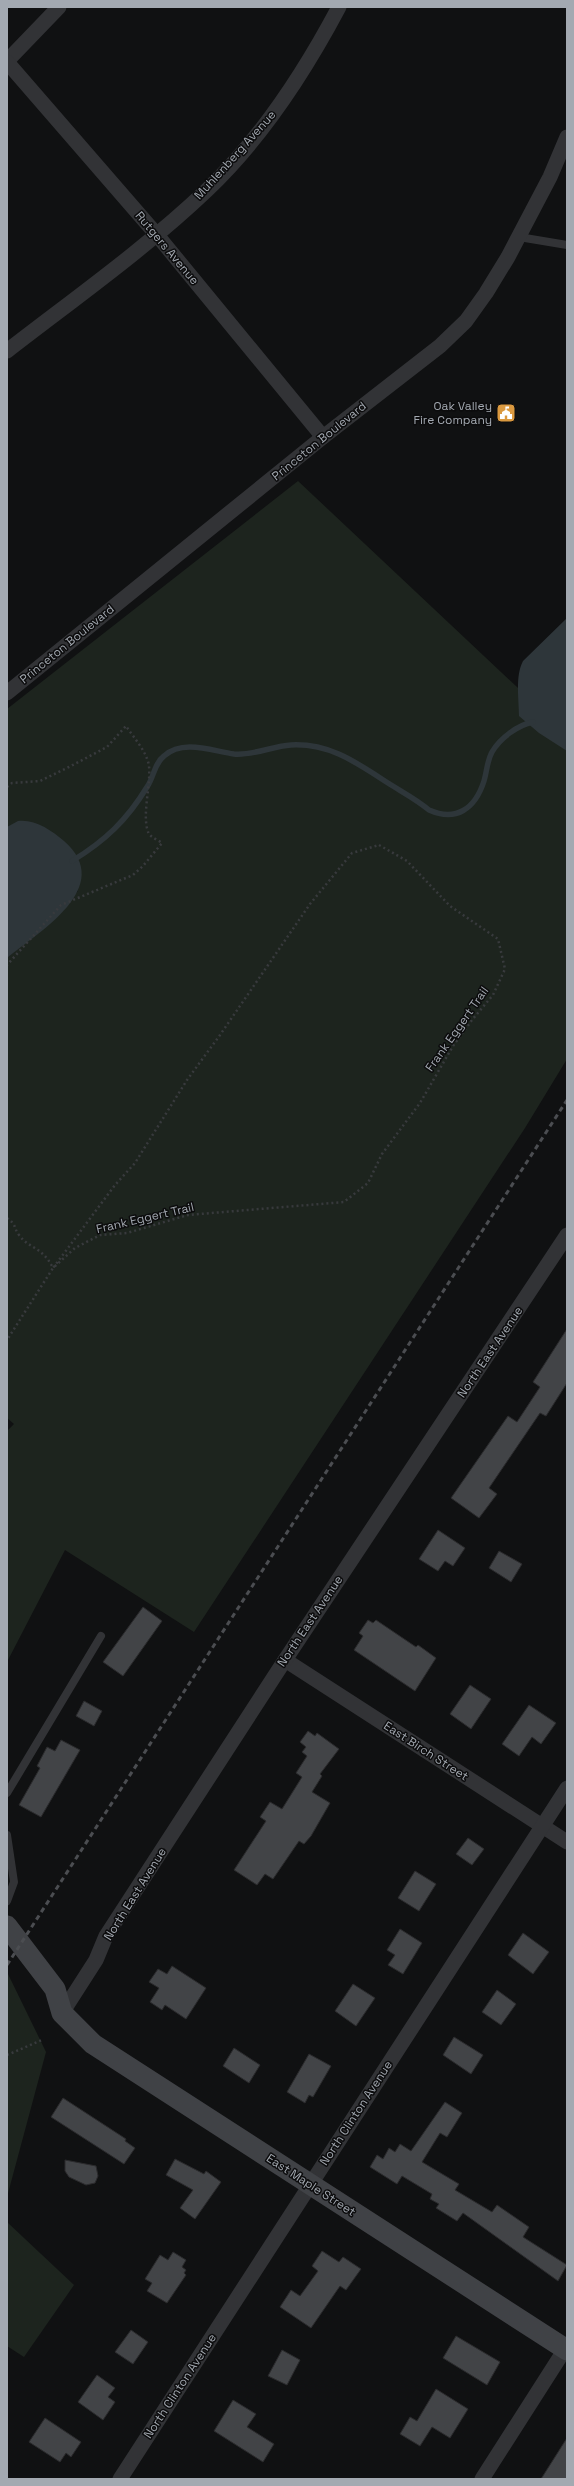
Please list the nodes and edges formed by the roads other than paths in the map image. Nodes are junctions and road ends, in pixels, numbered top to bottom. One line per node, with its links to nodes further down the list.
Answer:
1 (59, 7): 3 (street)
2 (339, 7): 5 (street, Muhlenberg Avenue)
3 (7, 62): 5 (street, Rutgers Avenue)
4 (566, 141): 6 (street, Princeton Boulevard)
5 (157, 235): 8 (street, Muhlenberg Avenue); 9 (street, Rutgers Avenue)
6 (519, 237): 7 (lane); 9 (street, Princeton Boulevard)
7 (567, 245)
8 (7, 351)
9 (323, 437): 10 (street, Princeton Boulevard)
10 (7, 693)
11 (567, 1235): 13 (street, North East Avenue)
12 (101, 1636): 15 (lane)
13 (285, 1660): 16 (street, East Birch Street); 21 (street, North East Avenue)
14 (567, 1788): 16 (street, North Clinton Avenue)
15 (7, 1793)
16 (542, 1826): 18 (street, East Birch Street); 22 (street, North Clinton Avenue)
17 (7, 1835): 19 (lane)
18 (567, 1842)
19 (7, 1901)
20 (7, 1926): 21 (street)
21 (62, 2013): 22 (street, East Maple Street)
22 (311, 2185): 23 (street, East Maple Street); 24 (street, North Clinton Avenue)
23 (566, 2348): 25 (street)
24 (120, 2479)
25 (482, 2479)

